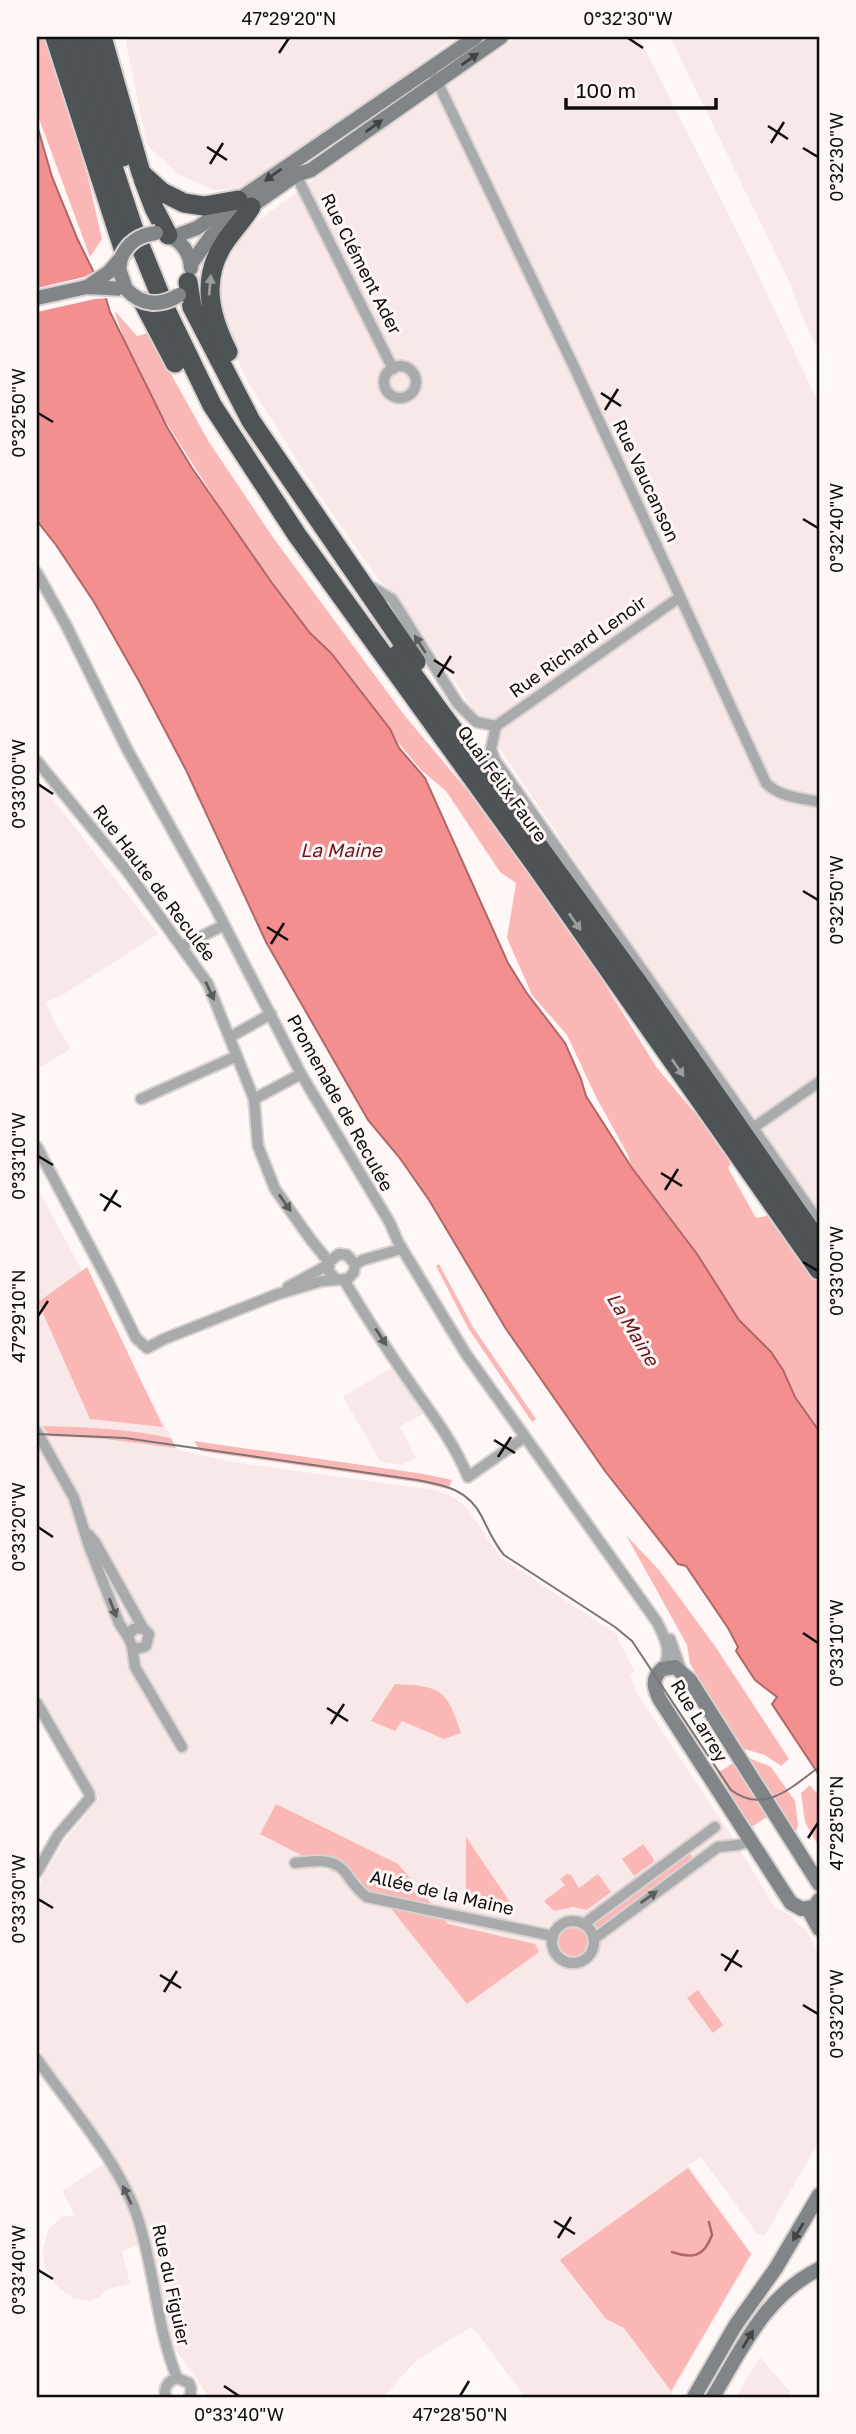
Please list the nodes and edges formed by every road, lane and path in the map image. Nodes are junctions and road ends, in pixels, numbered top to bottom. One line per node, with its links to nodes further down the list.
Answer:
1 (55, 37): 14 (highway)
2 (70, 37): 17 (highway)
3 (88, 37): 17 (highway)
4 (102, 37): 10 (highway)
5 (476, 37): 7 (main road)
6 (501, 37): 8 (main road, one-way to 6)
7 (431, 68): 8 (street, Rue Vaucanson); 9 (main road)
8 (438, 82): 11 (main road, one-way to 8); 23 (street, Rue Vaucanson)
9 (346, 123): 11 (main road); 12 (main road, one-way to 12)
10 (142, 173): 12 (highway); 13 (highway)
11 (296, 175): 12 (main road); 20 (street, Rue Clément Ader)
12 (245, 203): 13 (main road); 17 (main road); 22 (highway, one-way to 12)
13 (166, 235): 14 (main road, bridge); 17 (main road)
14 (122, 255): 15 (main road); 16 (main road)
15 (88, 287): 16 (main road); 18 (main road)
16 (122, 288): 19 (main road, bridge)
17 (181, 292): 19 (main road, bridge); 24 (highway); 25 (highway, Quai Félix Faure); 26 (highway, Quai Félix Faure)
18 (37, 298)
19 (143, 302): 25 (highway)
20 (393, 369)
21 (37, 573): 30 (street, Promenade de Reculée)
22 (370, 586): 24 (highway); 27 (street, Quai Félix Faure, one-way to 22)
23 (680, 597): 27 (street, Rue Richard Lenoir); 29 (street, Rue Vaucanson)
24 (385, 620): 26 (highway)
25 (422, 710): 46 (highway, Quai Félix Faure, one-way to 46)
26 (445, 715): 42 (highway, Quai Félix Faure)
27 (496, 726): 39 (street, Quai Félix Faure)
28 (37, 761): 31 (street, Rue Haute de Reculée)
29 (819, 802)
30 (224, 925): 31 (street); 32 (street, Promenade de Reculée)
31 (182, 946): 33 (street, Rue Haute de Reculée, one-way to 33)
32 (271, 1014): 33 (street); 35 (street, Promenade de Reculée)
33 (230, 1037): 34 (street, Rue Haute de Reculée)
34 (237, 1056): 37 (street); 38 (street, Rue Haute de Reculée)
35 (302, 1074): 38 (street); 43 (street, Promenade de Reculée)
36 (819, 1082): 39 (street)
37 (141, 1099)
38 (254, 1099): 44 (street, Rue Haute de Reculée, one-way to 44)
39 (753, 1128): 41 (street, Quai Félix Faure)
40 (37, 1147): 48 (street)
41 (819, 1222)
42 (819, 1243)
43 (401, 1249): 45 (street); 50 (street, Promenade de Reculée)
44 (329, 1263): 45 (street); 47 (street); 48 (street)
45 (355, 1264): 47 (street)
46 (819, 1270)
47 (341, 1280): 48 (street); 50 (street, one-way to 50)
48 (278, 1294)
49 (37, 1432): 51 (street)
50 (525, 1437): 52 (street, Promenade de Reculée)
51 (86, 1532): 53 (street); 54 (street, one-way to 54)
52 (657, 1622): 55 (street, Promenade de Reculée); 56 (street, Promenade de Reculée)
53 (143, 1628): 54 (street); 54 (street)
54 (134, 1644): 58 (street)
55 (662, 1669): 56 (main road, Rue Larrey); 60 (main road, Rue Larrey)
56 (681, 1670): 63 (main road, Rue Larrey)
57 (37, 1703): 62 (street)
58 (182, 1747)
59 (715, 1827): 65 (street)
60 (750, 1841): 64 (main road, Rue Larrey); 68 (street, one-way to 60)
61 (295, 1863): 67 (street, Allée de la Maine)
62 (37, 1872)
63 (819, 1884)
64 (813, 1905): 66 (main road, Rue Larrey)
65 (584, 1923): 67 (street); 68 (street)
66 (819, 1929)
67 (553, 1936): 68 (street)
68 (595, 1938)
69 (37, 2059): 72 (street, Rue du Figuier, one-way to 69)
70 (819, 2195): 76 (main road, one-way to 76)
71 (819, 2269): 77 (main road, one-way to 71)
72 (177, 2378): 73 (street); 74 (street)
73 (191, 2393): 75 (street)
74 (166, 2397)
75 (202, 2397)
76 (694, 2397)
77 (713, 2397)

